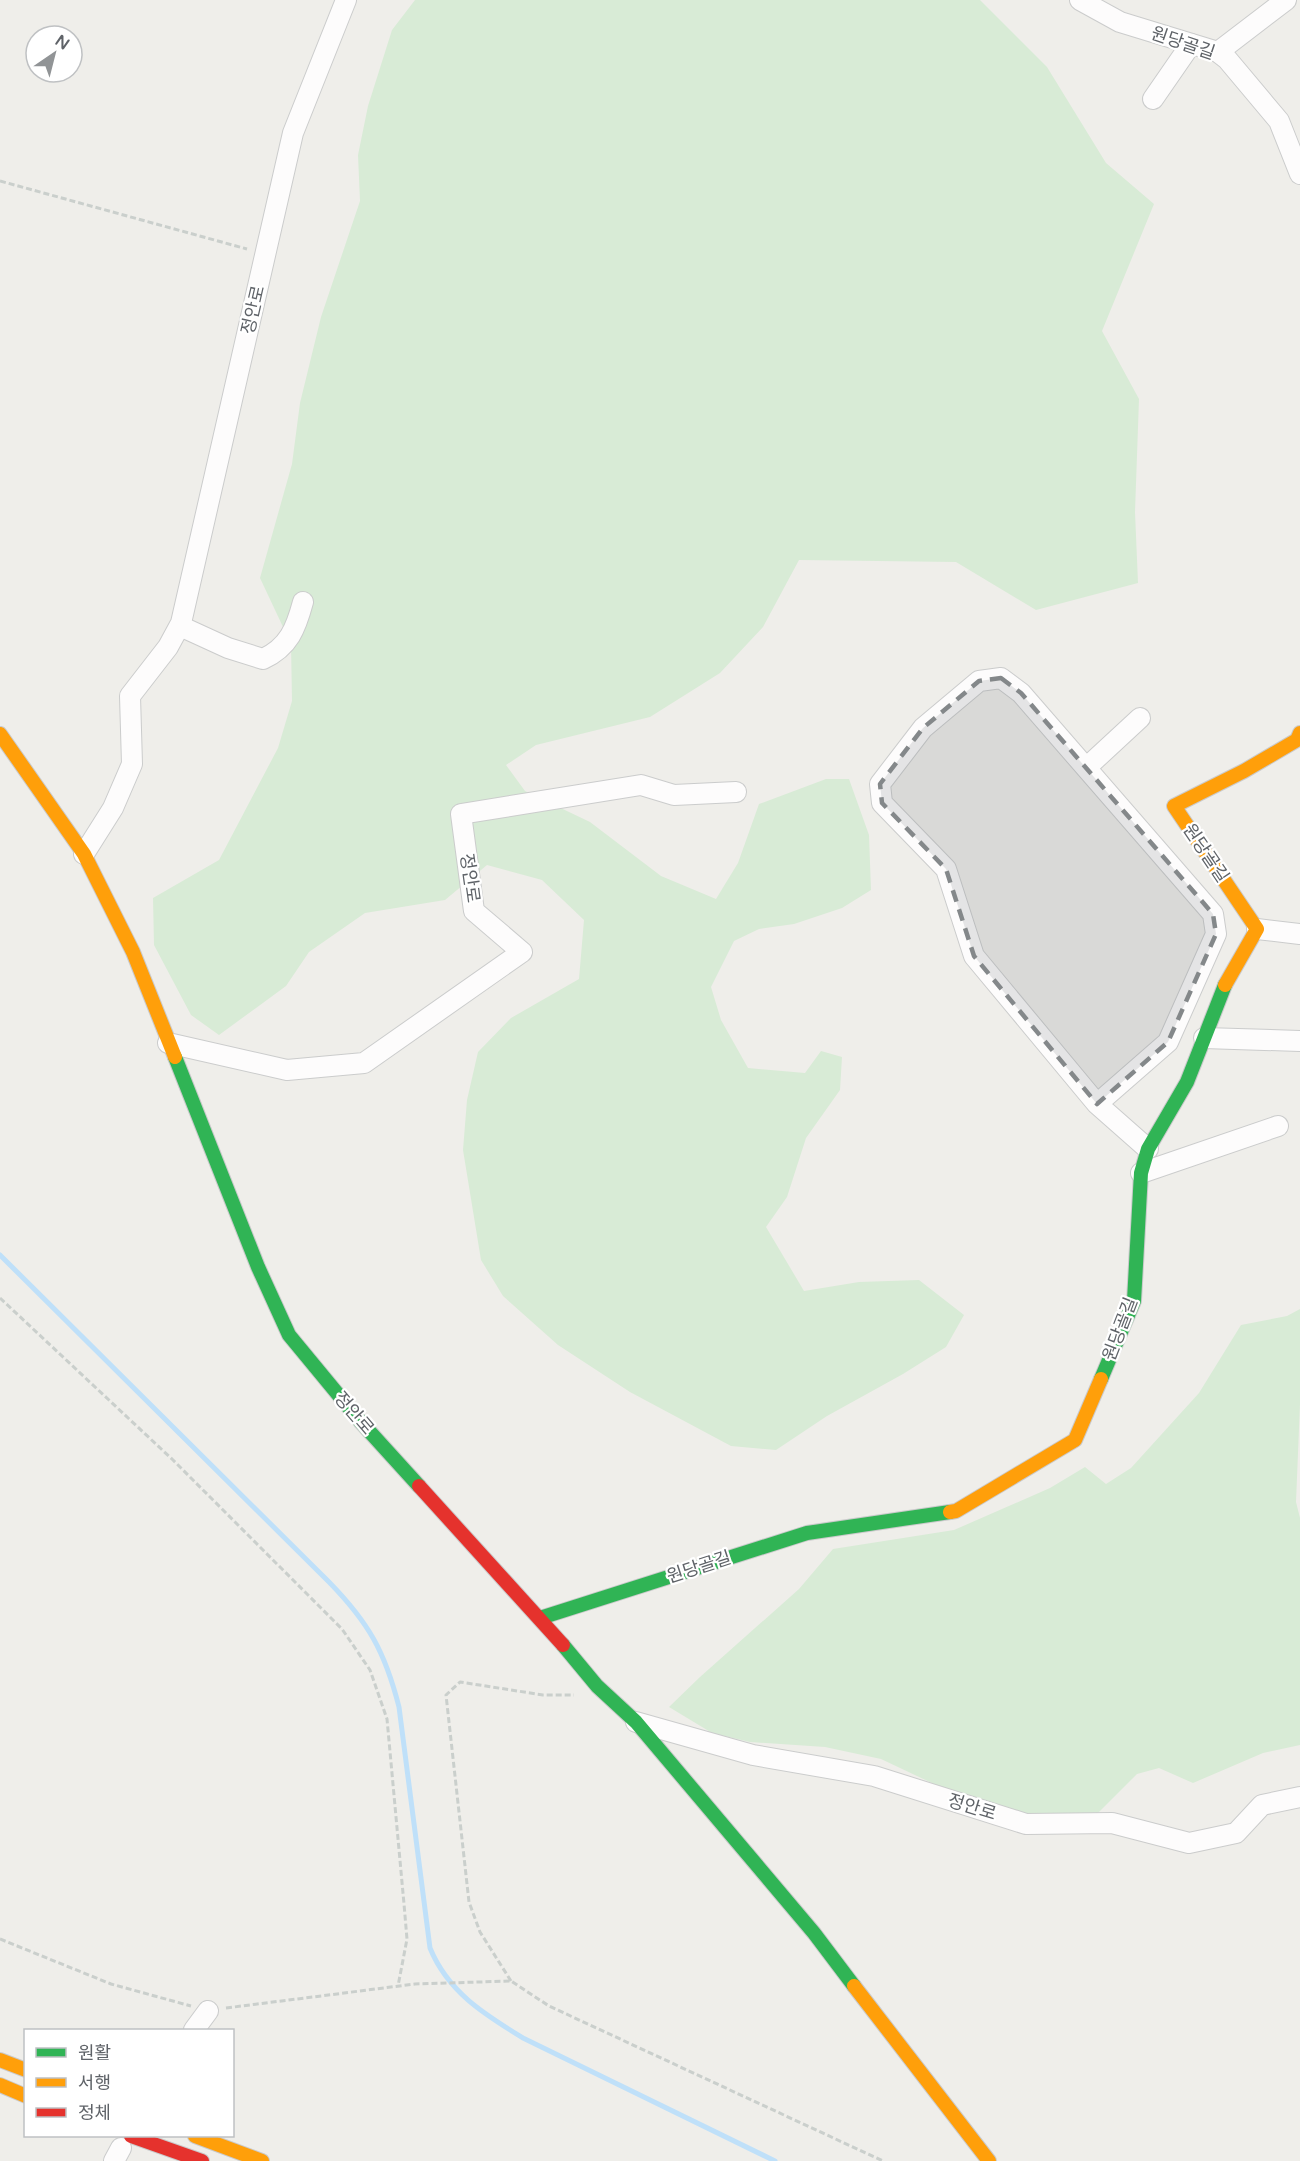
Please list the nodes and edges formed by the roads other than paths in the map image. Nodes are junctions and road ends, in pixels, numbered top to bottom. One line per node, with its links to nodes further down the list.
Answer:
1 (346, 0): 9 (street, 정안로)
2 (1080, 0): 4 (street, 원당골길)
3 (1286, 0): 5 (street)
4 (1191, 44): 5 (street, 원당골길); 6 (street)
5 (1218, 52): 7 (street, 원당골길)
6 (1153, 99)
7 (1300, 174)
8 (303, 602): 9 (street)
9 (180, 626): 15 (street, 정안로)
10 (1140, 718): 13 (street)
11 (1300, 733): 16 (street, 원당골길)
12 (0, 734): 15 (street, 정안로)
13 (1087, 767): 21 (street); 21 (street)
14 (736, 792): 20 (street, 정안로)
15 (84, 854): 20 (street, 정안로)
16 (1257, 929): 17 (street); 18 (street, 원당골길)
17 (1300, 933)
18 (1204, 1038): 19 (street); 23 (street, 원당골길)
19 (1300, 1041)
20 (168, 1043): 25 (street, 정안로)
21 (1097, 1104): 23 (street)
22 (1278, 1126): 24 (street)
23 (1148, 1149): 24 (street, 원당골길)
24 (1141, 1173): 25 (street, 원당골길)
25 (540, 1618): 26 (street, 정안로)
26 (636, 1722): 27 (street, 정안로); 38 (street, 정안로)
27 (1300, 1797)
28 (208, 2011): 29 (street)
29 (195, 2029)
30 (0, 2060): 31 (street)
31 (24, 2069)
32 (0, 2085): 33 (street)
33 (24, 2095)
34 (198, 2137): 37 (street)
35 (122, 2148): 36 (street)
36 (202, 2161)
37 (261, 2161)
38 (989, 2161)

